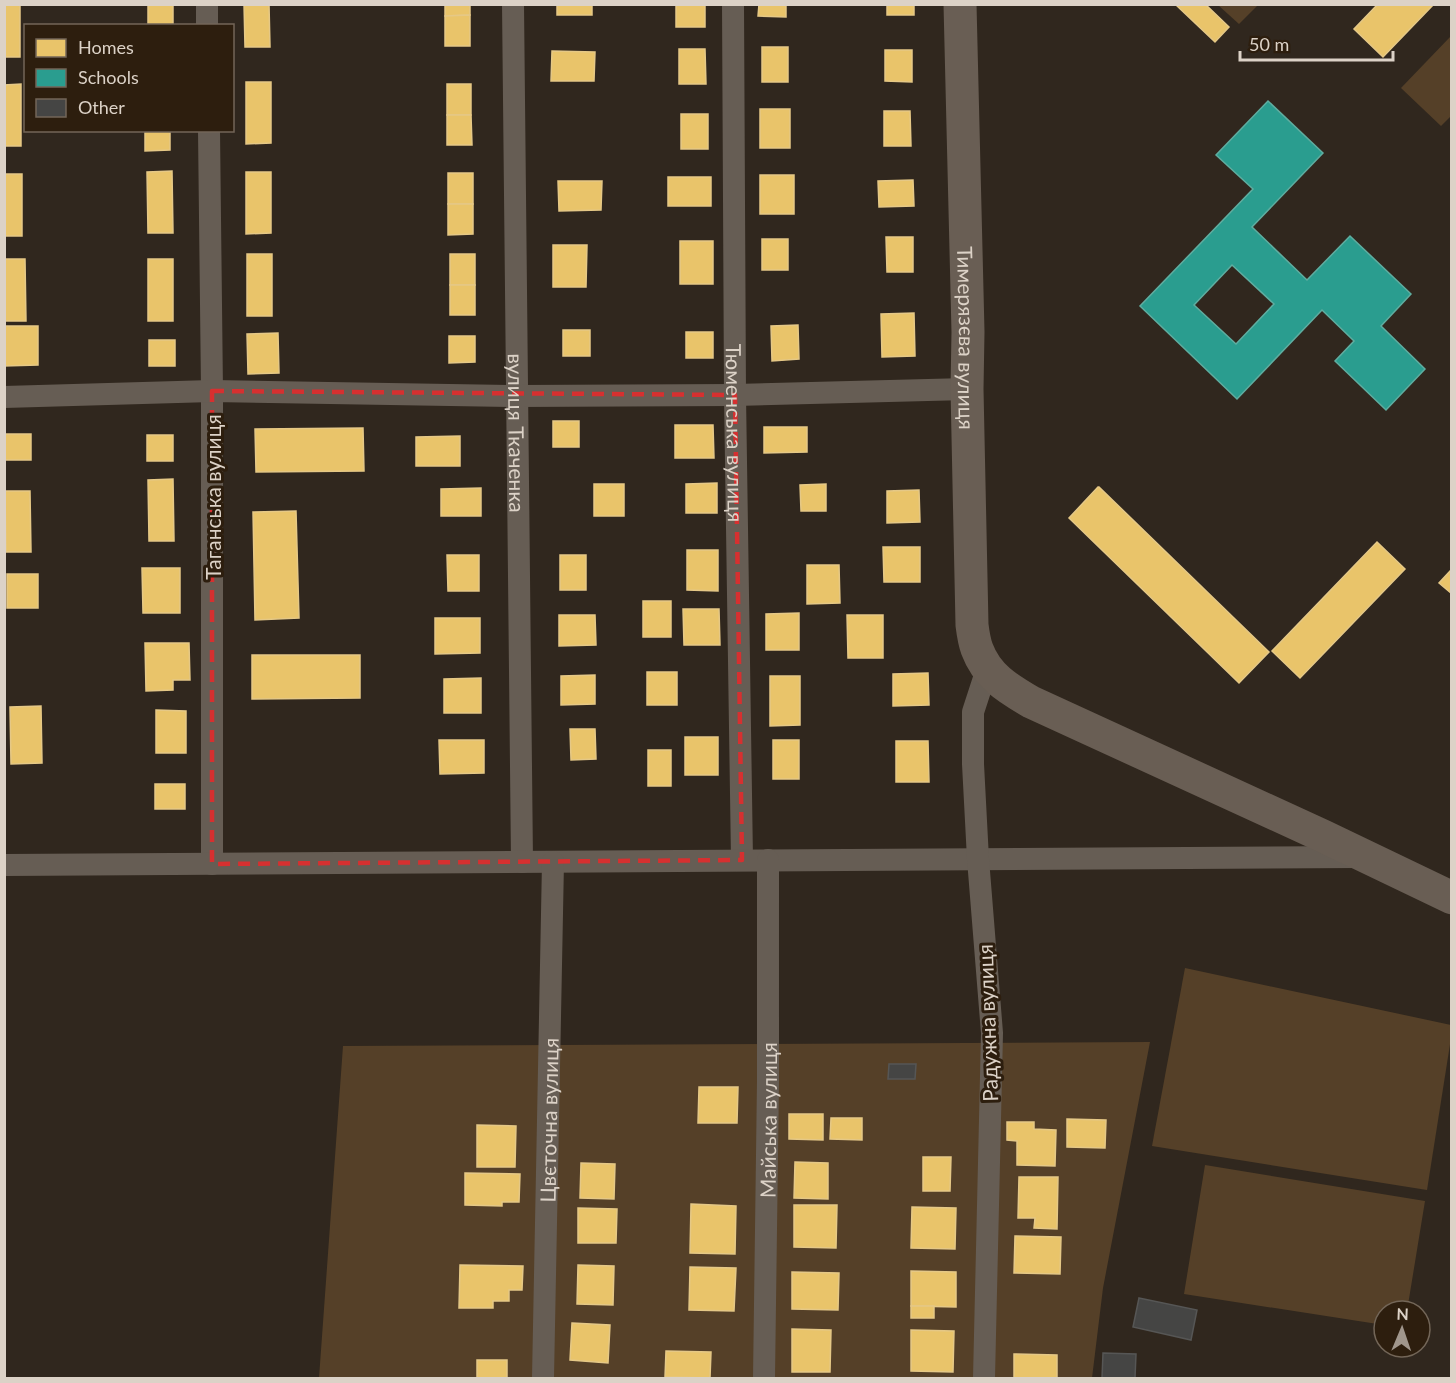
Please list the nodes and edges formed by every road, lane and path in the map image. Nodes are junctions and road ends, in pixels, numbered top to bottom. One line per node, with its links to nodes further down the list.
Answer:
1 (207, 4): 5 (street)
2 (513, 4): 10 (street, вулиця Ткаченка)
3 (733, 4): 9 (street, Тюменська вулиця)
4 (960, 4): 7 (street, Тимерязєва вулиця)
5 (207, 24)
6 (209, 132): 8 (street, Таганська вулиця)
7 (967, 389): 9 (street); 12 (street, Тимерязєва вулиця)
8 (212, 391): 10 (street); 11 (street); 19 (street, Таганська вулиця)
9 (735, 395): 10 (street); 15 (street, Тюменська вулиця)
10 (516, 396): 17 (street, вулиця Ткаченка)
11 (4, 397)
12 (987, 669): 13 (street); 14 (street, Радужна вулиця)
13 (1365, 856): 14 (street); 21 (street)
14 (978, 859): 16 (street); 24 (street, Радужна вулиця)
15 (742, 860): 16 (street); 18 (street)
16 (768, 860): 23 (street, Майська вулиця)
17 (522, 862): 18 (street); 19 (street)
18 (553, 862): 22 (street, Цвєточна вулиця)
19 (212, 864): 20 (street)
20 (4, 865)
21 (1452, 898)
22 (543, 1378)
23 (764, 1378)
24 (984, 1378)

